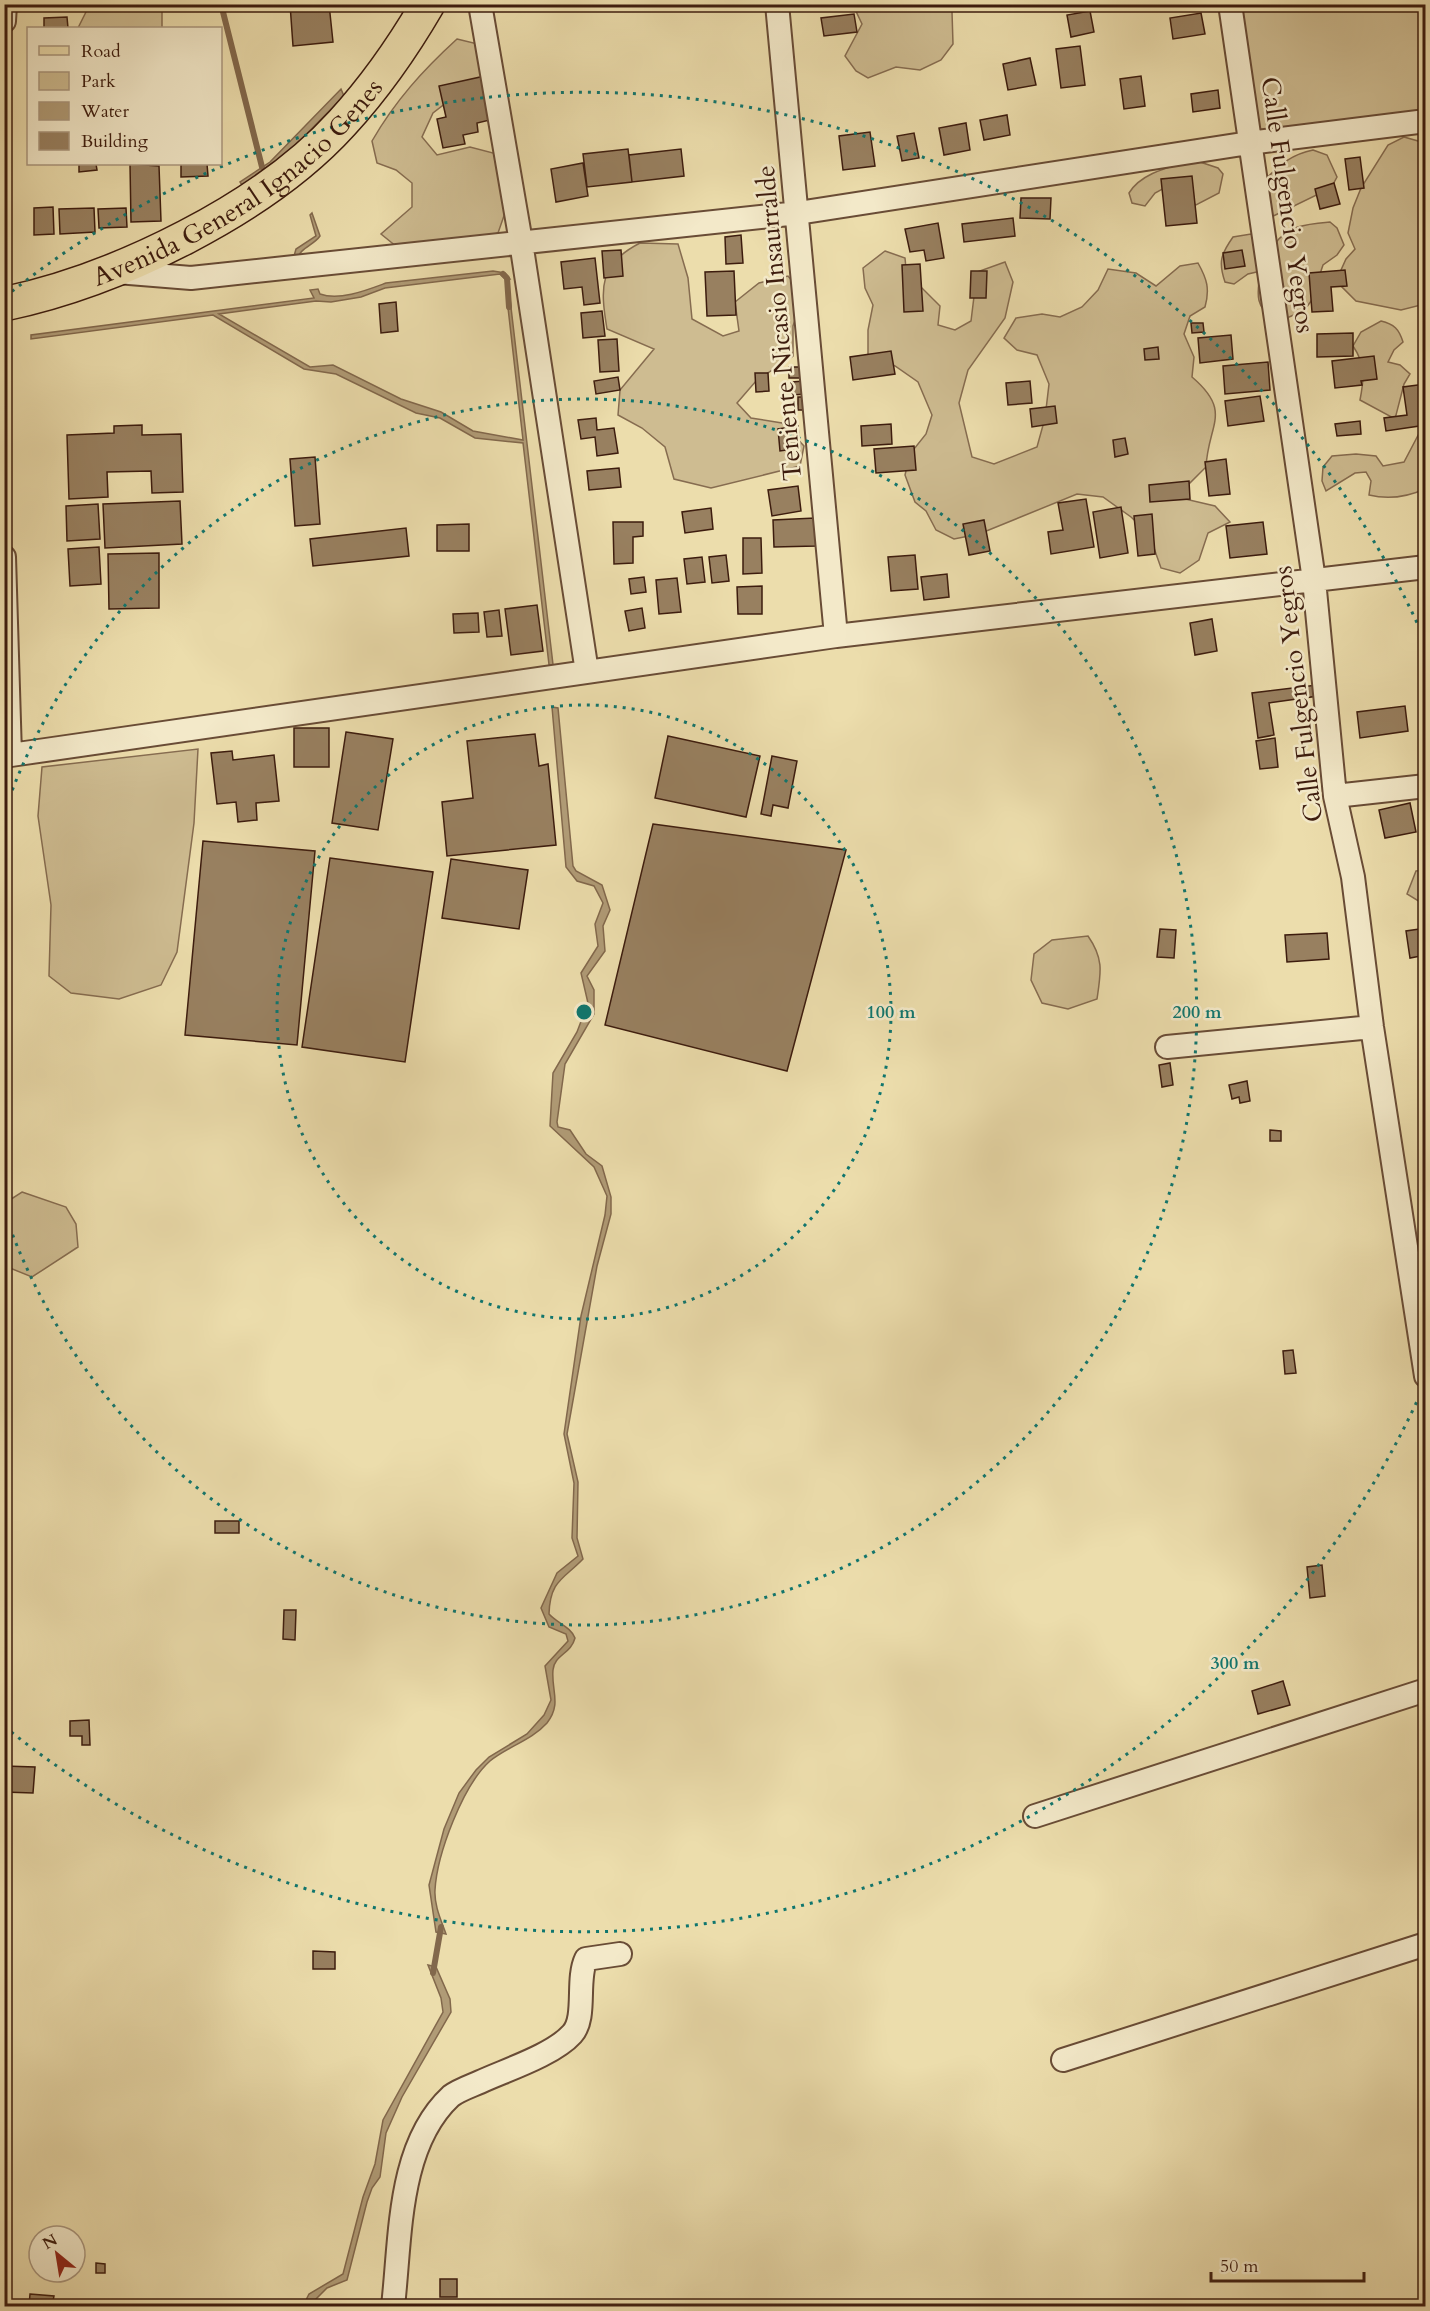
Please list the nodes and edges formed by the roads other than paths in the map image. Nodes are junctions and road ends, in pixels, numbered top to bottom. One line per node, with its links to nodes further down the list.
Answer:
1 (5, 4): 6 (street)
2 (428, 4): 11 (main road, Avenida General Ignacio Genes)
3 (480, 4): 10 (street)
4 (777, 4): 9 (street, Teniente Nicasio Insaurralde)
5 (1230, 4): 8 (street, Calle Fulgencio Yegros)
6 (4, 21)
7 (1425, 122): 8 (street)
8 (1249, 143): 9 (street); 15 (street, Calle Fulgencio Yegros)
9 (798, 213): 10 (street); 16 (street, Teniente Nicasio Insaurralde)
10 (521, 242): 11 (street); 17 (street)
11 (113, 272): 12 (main road, Avenida General Ignacio Genes)
12 (4, 304)
13 (4, 557): 18 (street)
14 (1425, 567): 15 (street)
15 (1314, 580): 16 (street); 20 (street, Calle Fulgencio Yegros)
16 (836, 636): 17 (street)
17 (587, 672): 18 (street)
18 (7, 755)
19 (1425, 786): 20 (street)
20 (1335, 796): 21 (street, Calle Fulgencio Yegros)
21 (1372, 1028): 22 (street); 23 (street, Calle Fulgencio Yegros)
22 (1167, 1047)
23 (1425, 1376)
24 (1425, 1690): 25 (street)
25 (1035, 1816)
26 (1425, 1944): 28 (street)
27 (620, 1954): 29 (street)
28 (1063, 2060)
29 (393, 2307)

